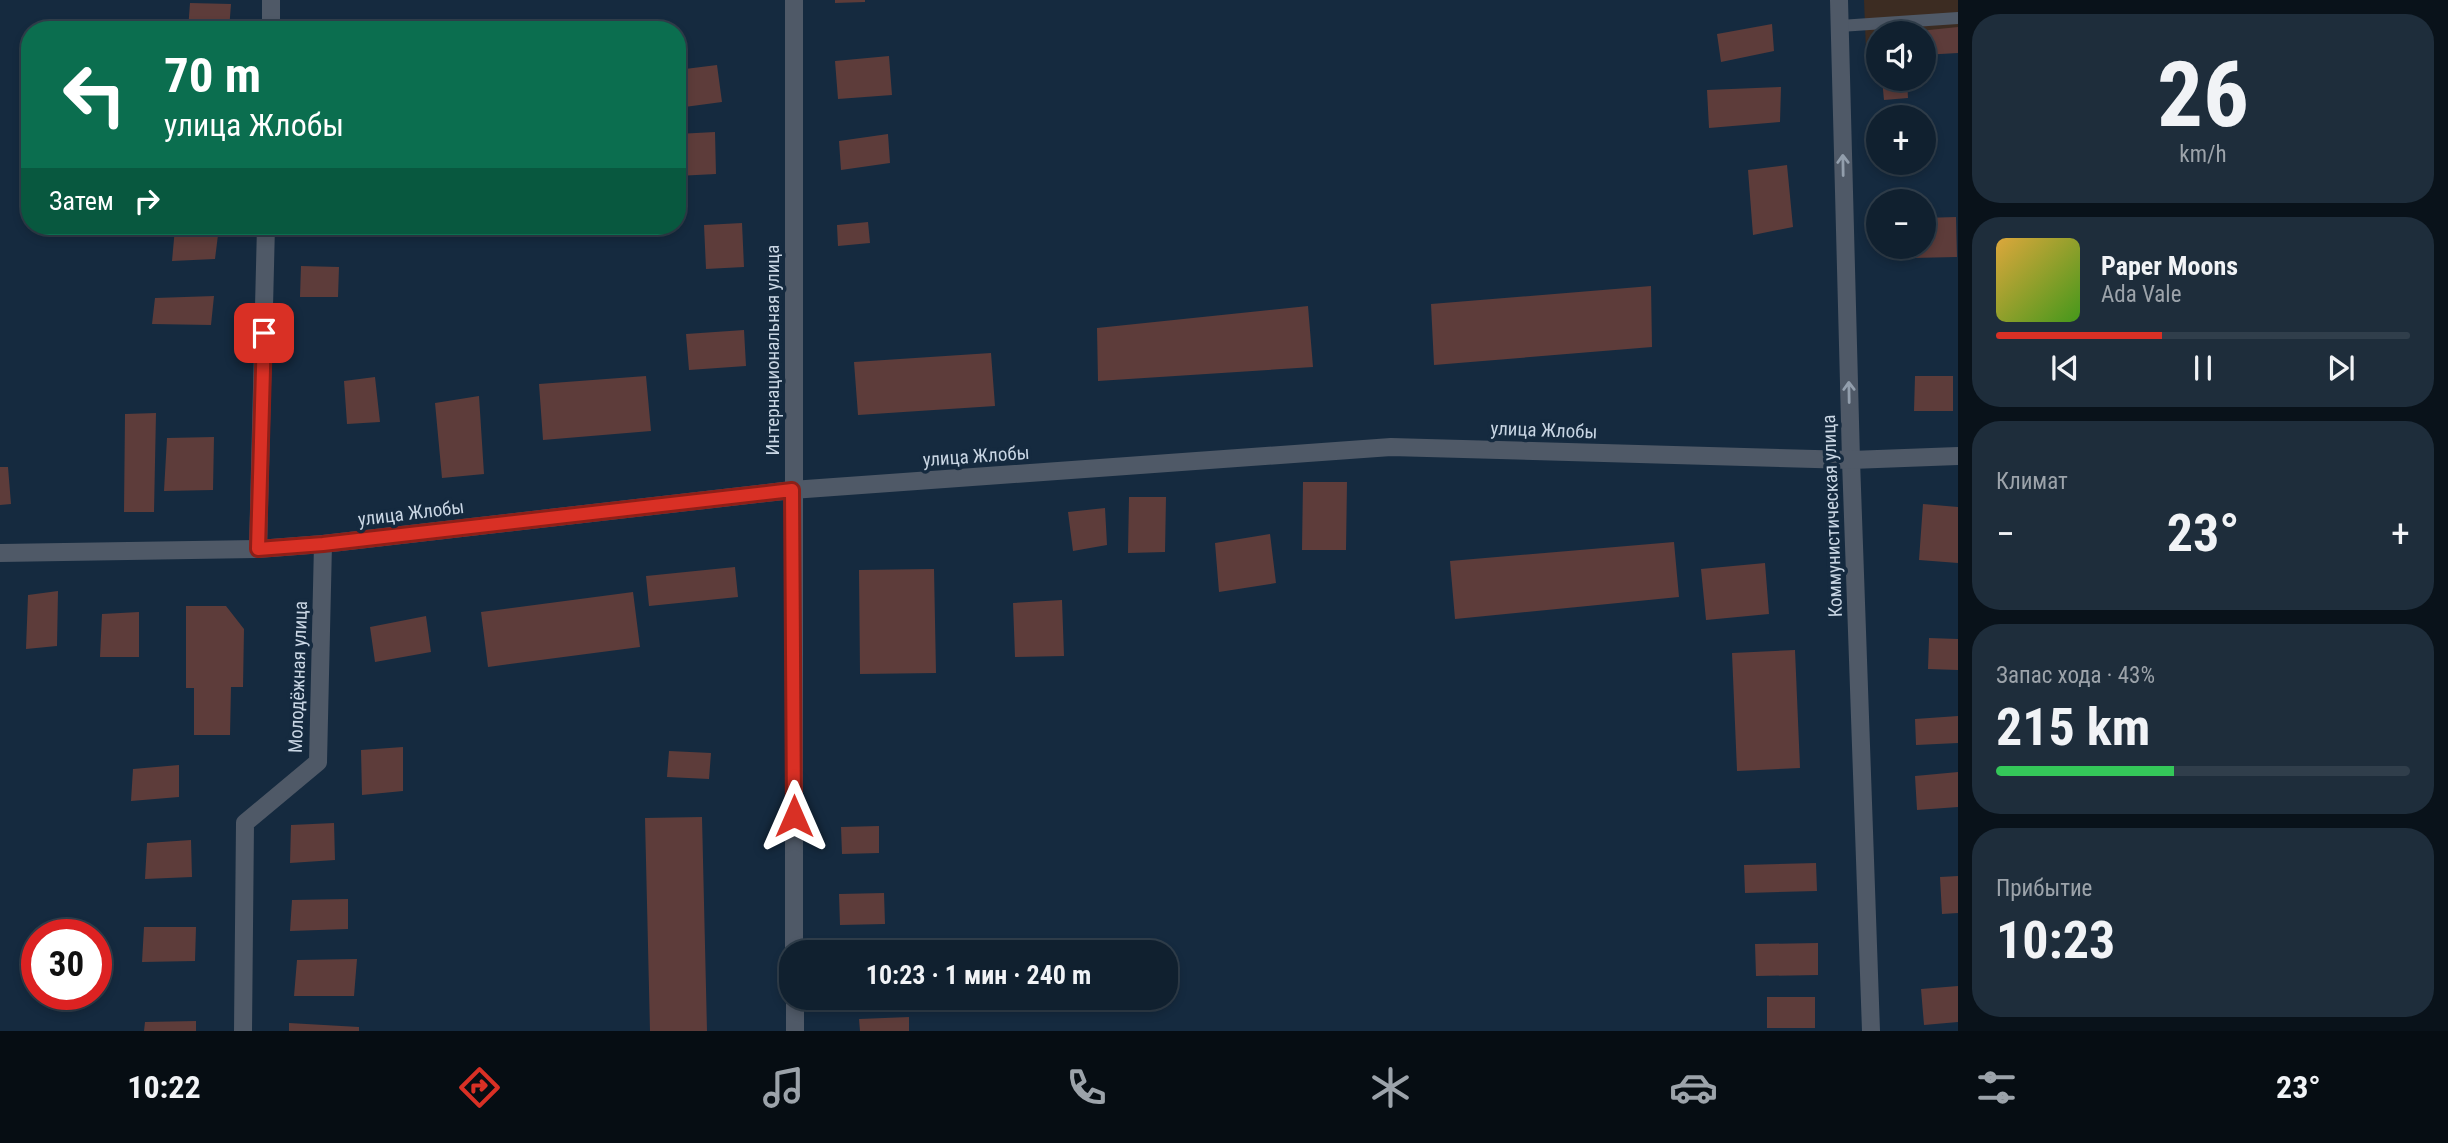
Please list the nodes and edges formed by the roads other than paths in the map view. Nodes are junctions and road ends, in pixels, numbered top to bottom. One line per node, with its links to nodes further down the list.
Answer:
1 (271, 0): 5 (street)
2 (794, 0): 10 (street, Интернациональная улица)
3 (1839, 0): 6 (street, Коммунистическая улица)
4 (1958, 18): 6 (lane)
5 (271, 21)
6 (1840, 26): 9 (street, Коммунистическая улица, one-way to 6)
7 (266, 235): 12 (street)
8 (1958, 456): 9 (street, улица Жлобы)
9 (1851, 460): 10 (street, улица Жлобы); 18 (street, Коммунистическая улица)
10 (792, 490): 11 (street, улица Жлобы); 14 (street, Интернациональная улица)
11 (323, 544): 12 (street, улица Жлобы); 16 (street, Молодёжная улица)
12 (258, 549): 13 (street, улица Жлобы)
13 (0, 553)
14 (794, 940)
15 (795, 1010): 17 (street)
16 (243, 1031)
17 (795, 1031)
18 (1871, 1031)

